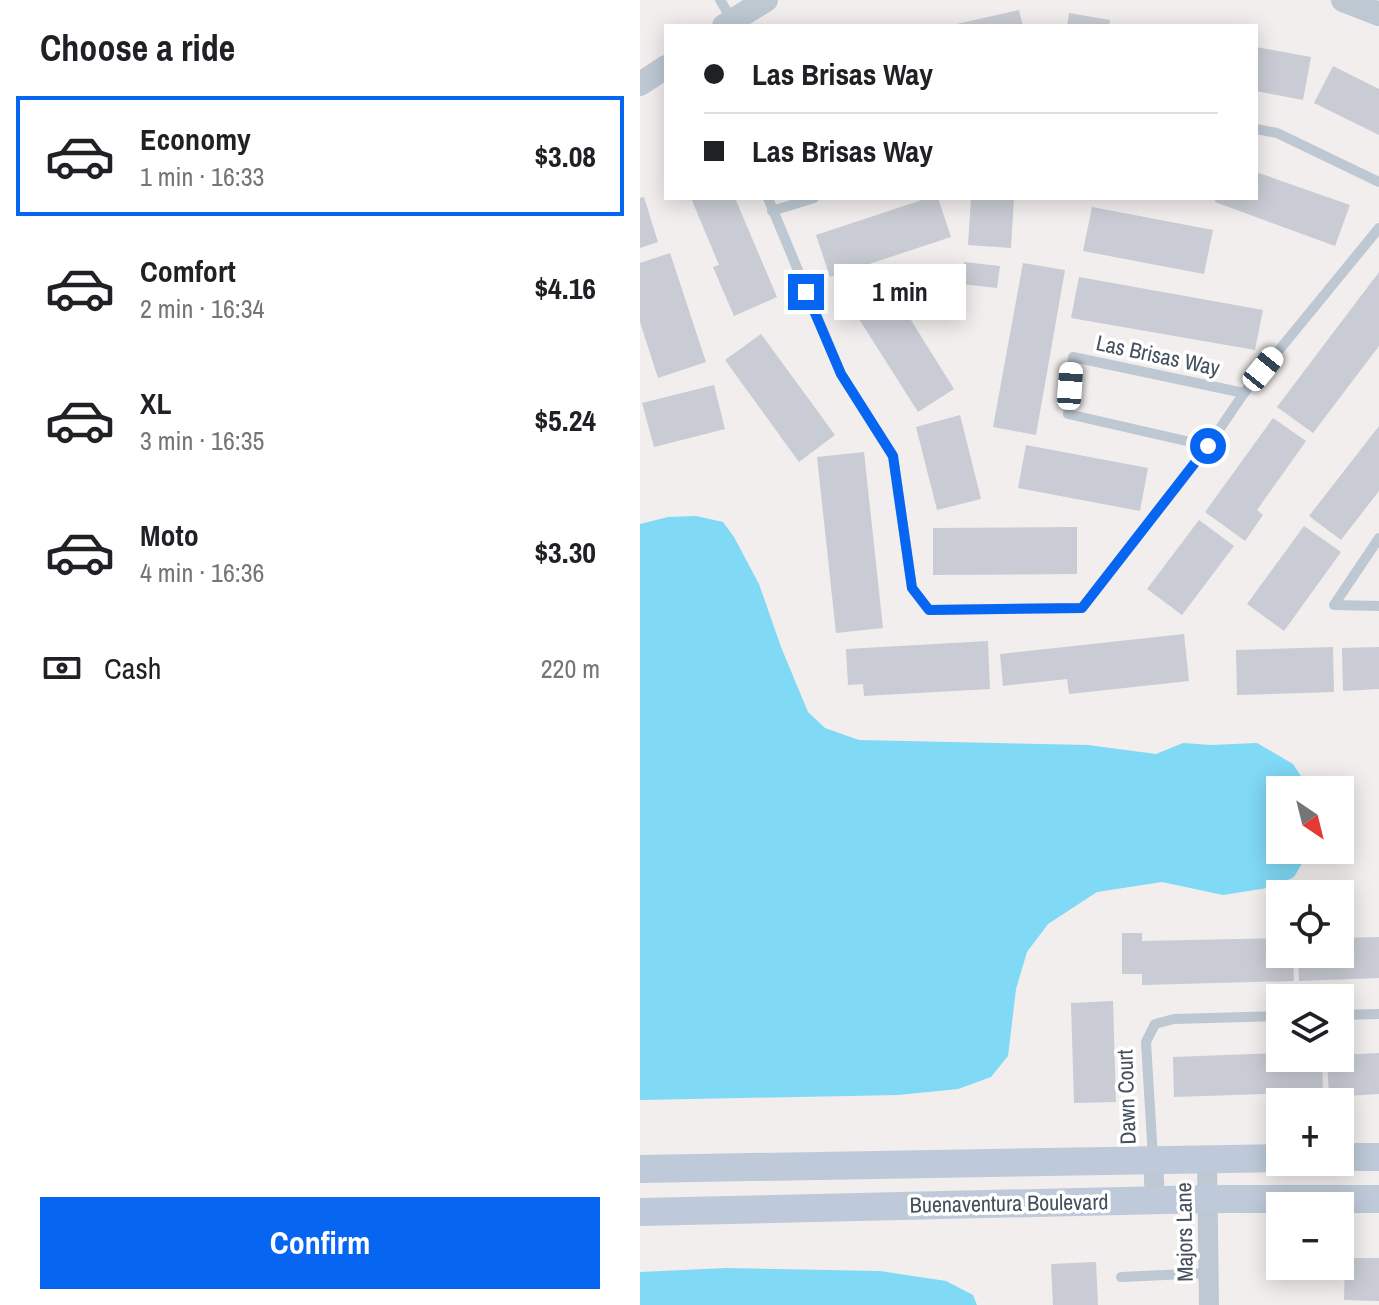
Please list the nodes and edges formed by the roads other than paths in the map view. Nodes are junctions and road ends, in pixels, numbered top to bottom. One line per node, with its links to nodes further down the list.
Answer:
1 (766, 0): 4 (street)
2 (1343, 0): 3 (street)
3 (1379, 14)
4 (725, 15)
5 (664, 68): 6 (street)
6 (640, 84)
7 (1258, 129): 8 (lane)
8 (1379, 182)
9 (769, 200): 11 (lane, Las Brisas Way)
10 (808, 200): 11 (lane)
11 (772, 211): 14 (lane, Las Brisas Way)
12 (1379, 228): 13 (lane, Las Brisas Way)
13 (1244, 393): 14 (lane, Las Brisas Way); 14 (lane, Las Brisas Way)
14 (1208, 446)
15 (1379, 538): 16 (lane)
16 (1379, 606)
17 (1379, 1014): 18 (lane)
18 (1354, 1015)
19 (1266, 1016): 23 (lane, Dawn Court)
20 (1354, 1157): 21 (main road)
21 (1379, 1157)
22 (1266, 1158): 24 (main road, Buenaventura Boulevard)
23 (1153, 1159): 24 (main road, Buenaventura Boulevard); 25 (main road, Buenaventura Boulevard); 28 (street, Dawn Court)
24 (1207, 1159): 26 (street, Majors Lane)
25 (640, 1169)
26 (1207, 1199): 27 (main road, Buenaventura Boulevard); 28 (main road, Buenaventura Boulevard); 30 (street, Majors Lane)
27 (1379, 1199)
28 (1155, 1200): 29 (main road, Buenaventura Boulevard)
29 (640, 1212)
30 (1209, 1273): 31 (lane); 32 (street, Majors Lane)
31 (1121, 1277)
32 (1209, 1305)

